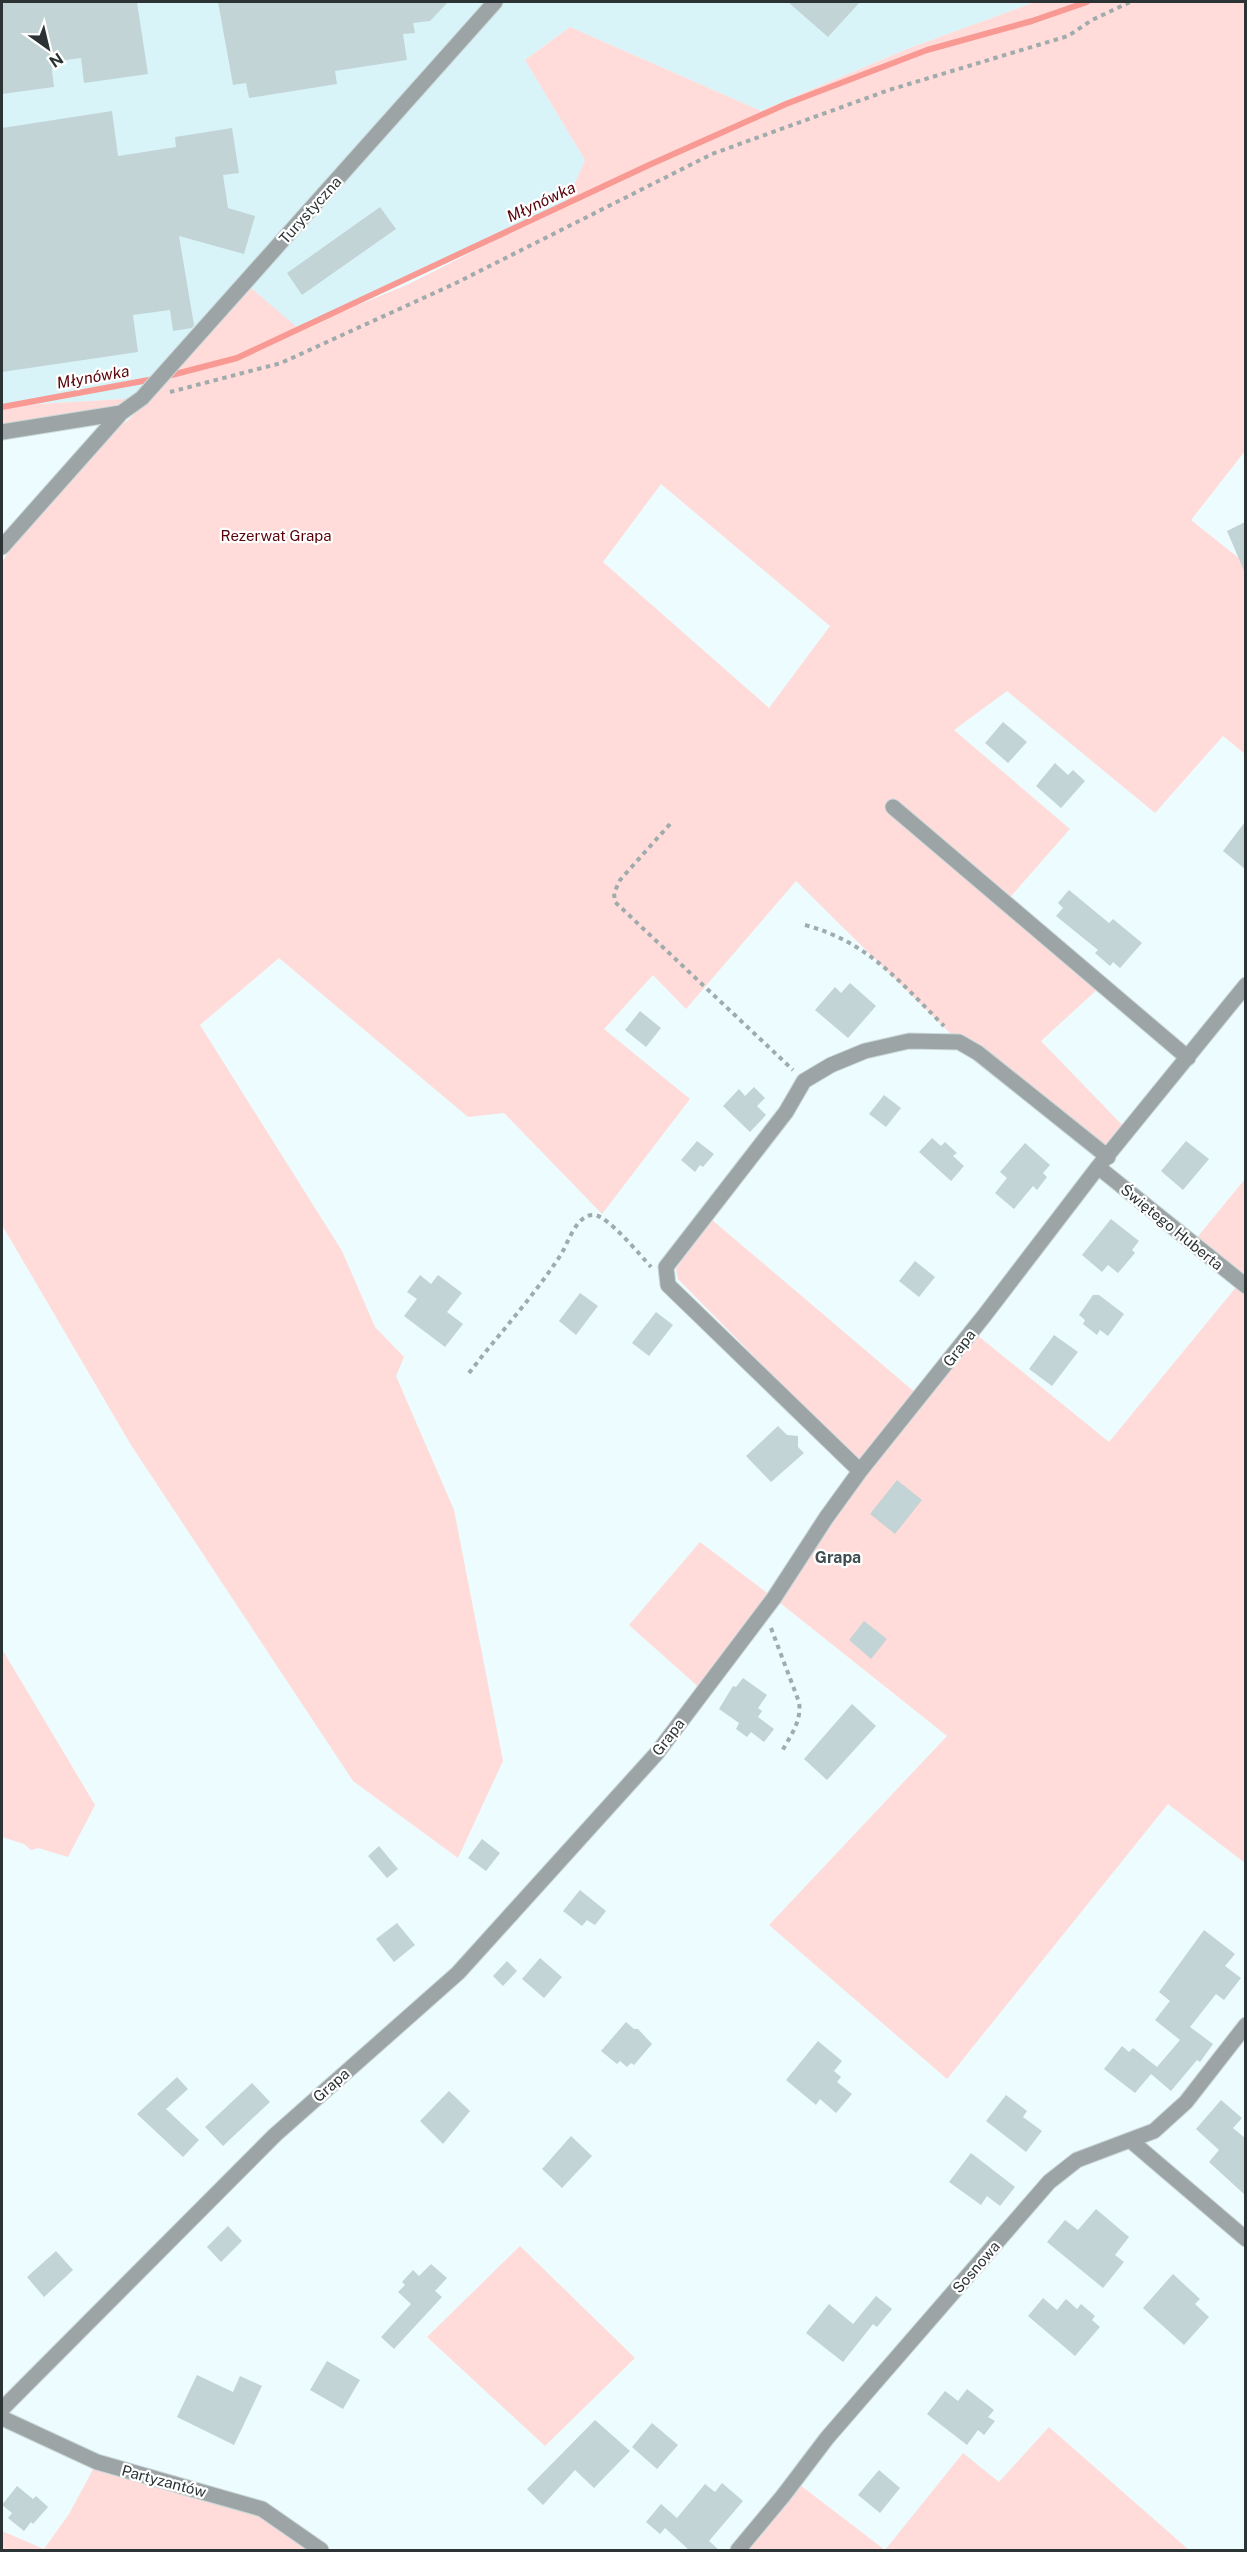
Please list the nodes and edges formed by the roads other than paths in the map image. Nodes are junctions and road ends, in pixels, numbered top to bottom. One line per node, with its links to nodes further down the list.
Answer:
1 (495, 2): 2 (street, Turystyczna)
2 (121, 413): 3 (street, Turystyczna); 4 (street, Turystyczna)
3 (2, 432)
4 (2, 547)
5 (893, 807): 7 (street)
6 (1245, 985): 7 (street, Grapa)
7 (1188, 1058): 8 (street, Grapa)
8 (1103, 1162): 9 (street, Świętego Huberta); 10 (street, Grapa); 10 (street, Świętego Huberta)
9 (1245, 1286)
10 (860, 1472): 14 (street, Grapa)
11 (1245, 2025): 12 (street, Sosnowa)
12 (1130, 2140): 13 (street); 17 (street, Sosnowa)
13 (1245, 2239)
14 (2, 2409)
15 (2, 2418): 16 (street, Partyzantów)
16 (321, 2550)
17 (738, 2550)

